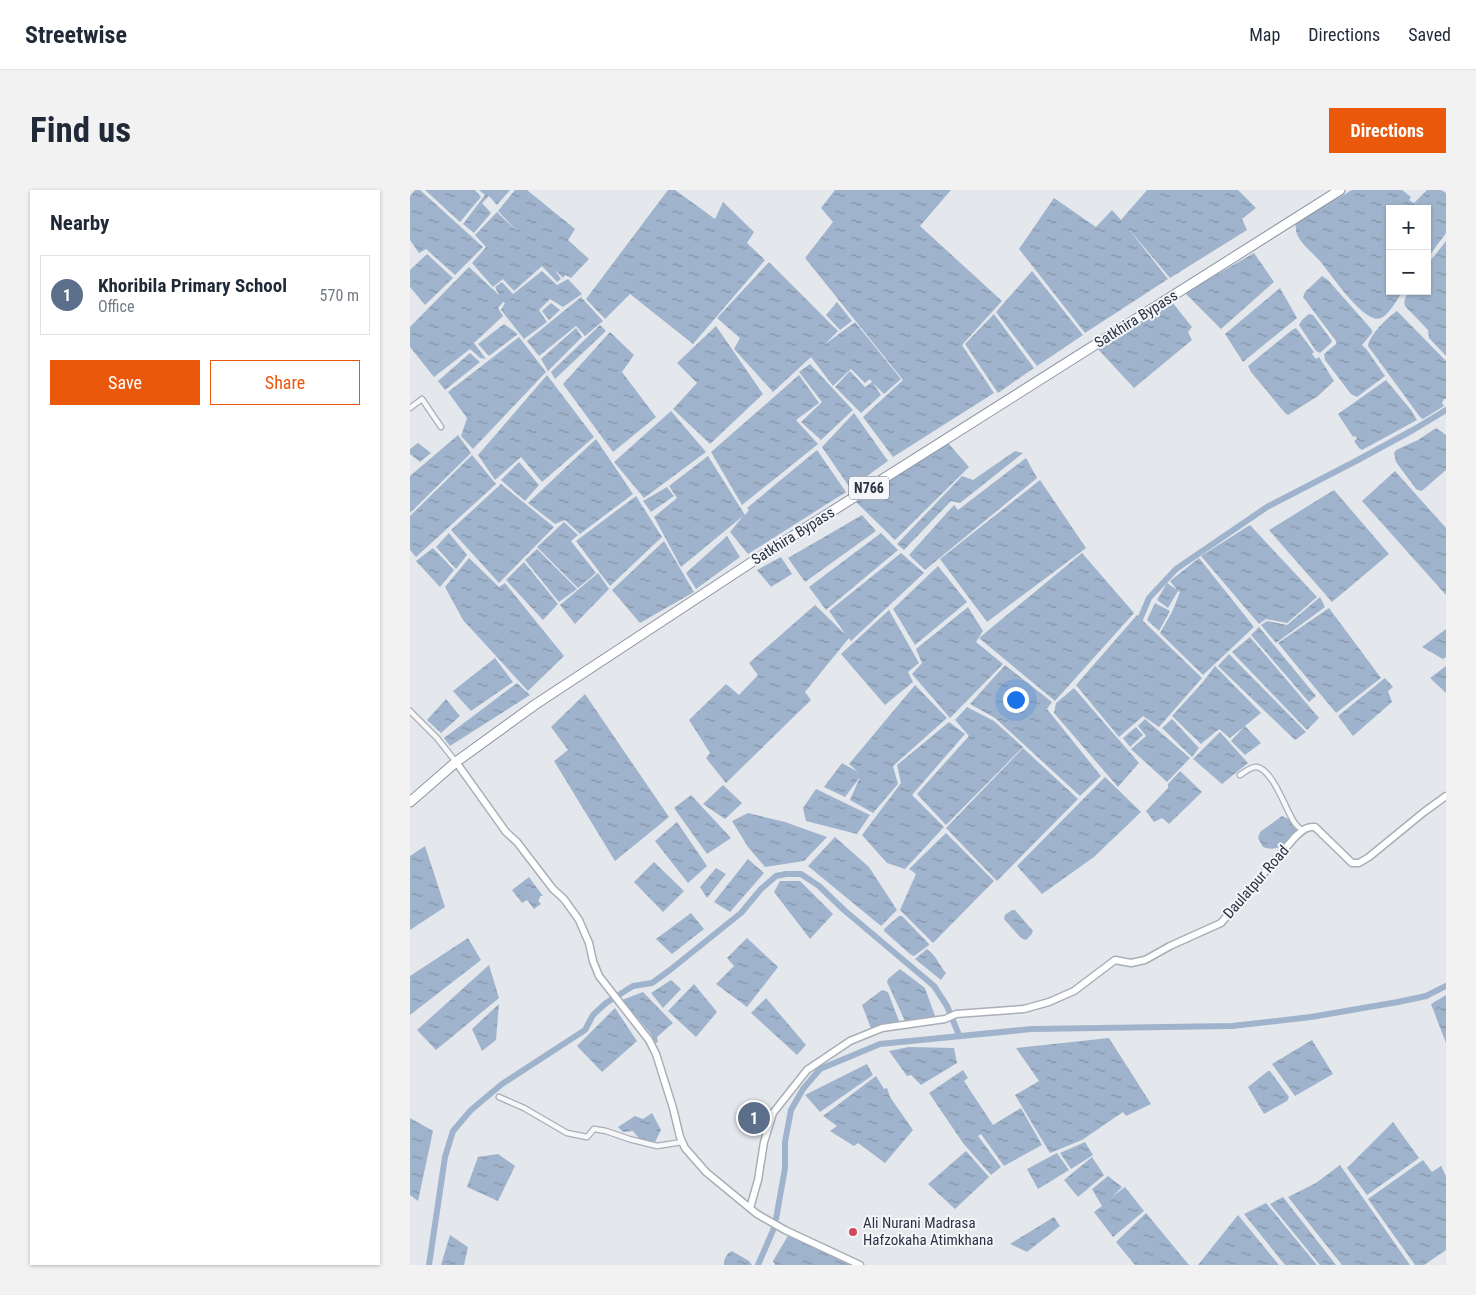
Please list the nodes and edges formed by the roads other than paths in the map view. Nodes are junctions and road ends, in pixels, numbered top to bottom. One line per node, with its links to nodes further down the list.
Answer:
1 (1340, 190): 5 (highway, Satkhira Bypass / N766)
2 (410, 408): 3 (street)
3 (441, 427)
4 (410, 711): 5 (street)
5 (456, 762): 8 (highway, Satkhira Bypass / N766); 11 (street)
6 (1240, 775): 9 (street)
7 (1446, 796): 9 (street)
8 (410, 802)
9 (1302, 830): 12 (street, Daulatpur Road)
10 (499, 1097): 11 (street)
11 (682, 1142): 12 (street)
12 (750, 1208): 13 (street)
13 (860, 1265)

